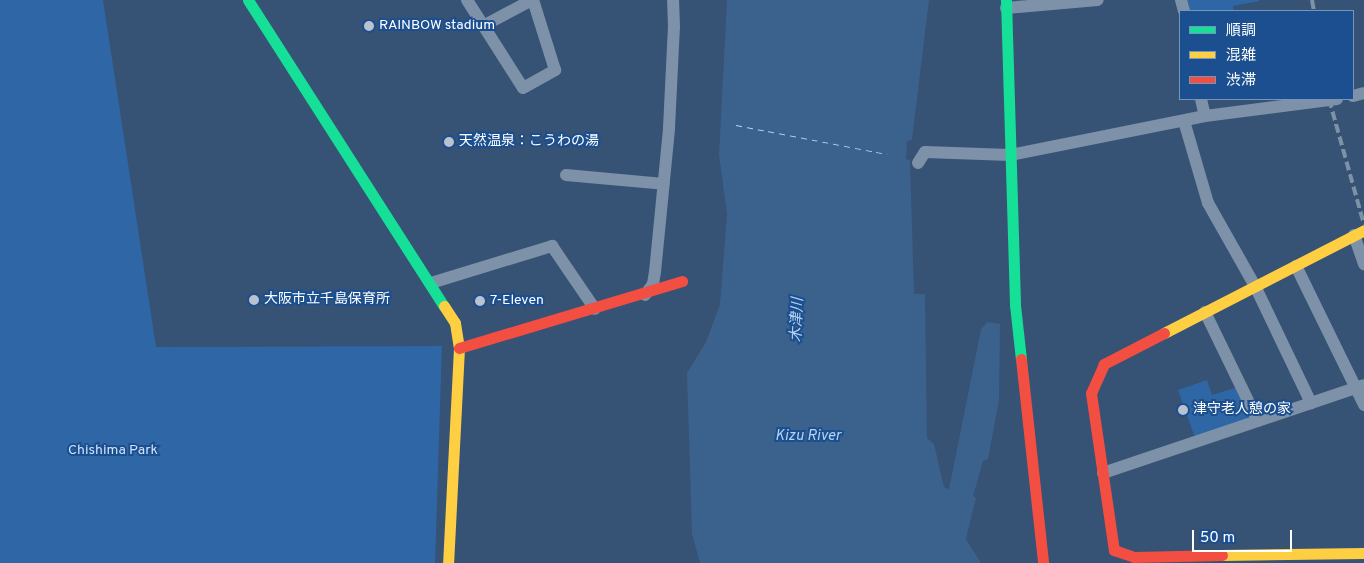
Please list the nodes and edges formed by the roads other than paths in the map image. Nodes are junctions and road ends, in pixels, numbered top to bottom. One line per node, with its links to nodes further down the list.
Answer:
1 (248, 0): 20 (street)
2 (467, 0): 7 (street)
3 (532, 0): 7 (street); 7 (street)
4 (672, 0): 15 (street)
5 (1098, 0): 6 (street)
6 (1006, 4): 12 (street)
7 (484, 26)
8 (1201, 100): 10 (street)
9 (1329, 100): 10 (street)
10 (1205, 116): 11 (street)
11 (1184, 121): 12 (street); 21 (street)
12 (1010, 155): 13 (street); 33 (street)
13 (918, 163)
14 (566, 176): 15 (street)
15 (664, 184): 22 (street)
16 (1359, 232): 17 (street); 18 (street)
17 (1364, 264)
18 (1296, 266): 21 (street); 26 (street)
19 (682, 280): 22 (street)
20 (431, 283): 23 (street); 25 (street)
21 (1255, 286): 24 (street); 27 (street)
22 (644, 295): 23 (street)
23 (595, 309): 25 (street)
24 (1205, 312): 29 (street); 30 (street)
25 (459, 348): 32 (street)
26 (1361, 386): 27 (street); 28 (street)
27 (1311, 403): 29 (street)
28 (1364, 405)
29 (1258, 421): 30 (street)
30 (1103, 473): 31 (street)
31 (1364, 554)
32 (448, 563)
33 (1043, 563)

